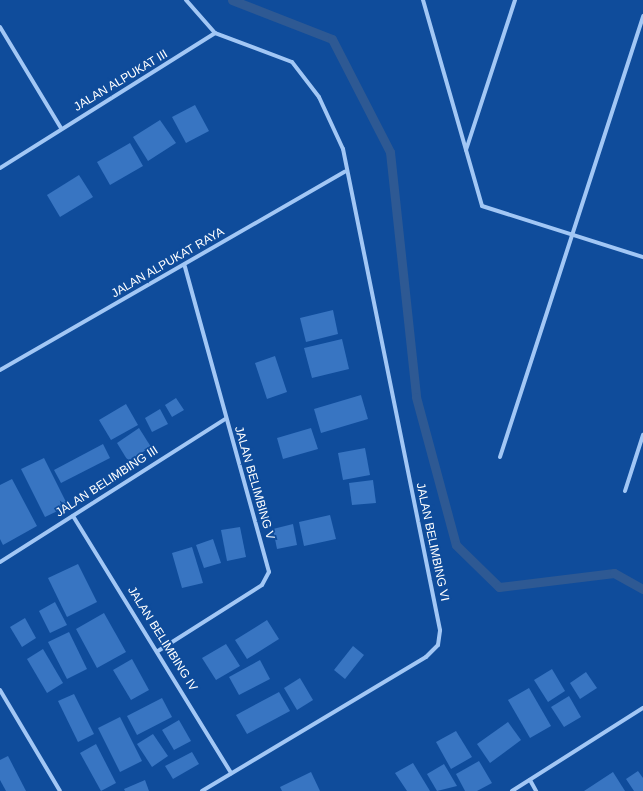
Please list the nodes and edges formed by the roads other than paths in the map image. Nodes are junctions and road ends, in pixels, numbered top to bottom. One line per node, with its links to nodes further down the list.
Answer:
1 (186, 0): 6 (street)
2 (423, 0): 8 (street)
3 (515, 0): 8 (street)
4 (643, 16): 11 (street)
5 (0, 27): 7 (street)
6 (214, 33): 7 (street, JALAN ALPUKAT III); 10 (street, JALAN BELIMBING VI)
7 (61, 128): 9 (street, JALAN ALPUKAT III)
8 (466, 150): 11 (street)
9 (0, 168)
10 (345, 172): 13 (street, JALAN ALPUKAT RAYA); 24 (street, JALAN BELIMBING VI)
11 (572, 235): 12 (street); 17 (street)
12 (643, 257)
13 (185, 266): 14 (street, JALAN ALPUKAT RAYA); 15 (street, JALAN BELIMBING V)
14 (0, 370)
15 (225, 419): 19 (street, JALAN BELIMBING III); 21 (street, JALAN BELIMBING V)
16 (643, 435): 18 (street)
17 (500, 457)
18 (626, 491)
19 (73, 516): 20 (street, JALAN BELIMBING III); 21 (street, JALAN BELIMBING IV)
20 (0, 562)
21 (158, 651): 24 (street, JALAN BELIMBING IV)
22 (0, 690): 26 (street)
23 (643, 708): 25 (street)
24 (231, 773): 27 (street, JALAN BELIMBING VI)
25 (530, 780): 28 (street); 29 (street)
26 (60, 791)
27 (202, 791)
28 (512, 791)
29 (536, 791)

